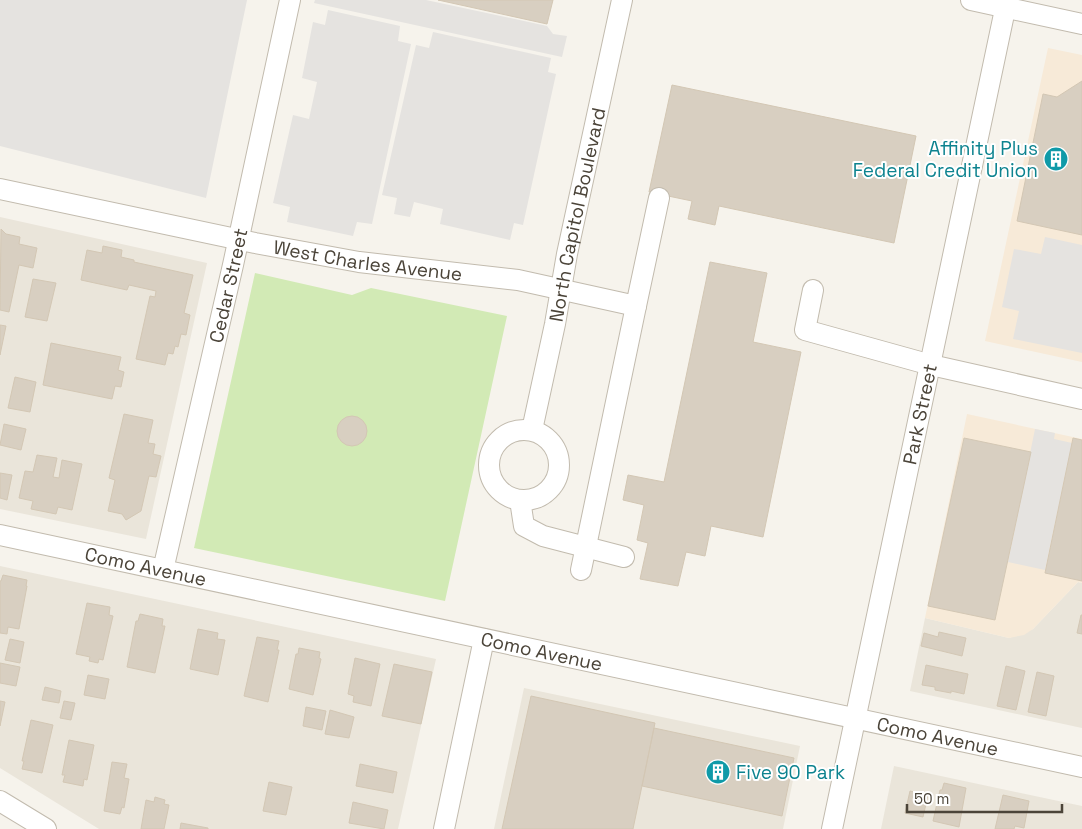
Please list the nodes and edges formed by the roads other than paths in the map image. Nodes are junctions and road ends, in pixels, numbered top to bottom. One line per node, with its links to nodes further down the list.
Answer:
1 (290, 0): 8 (street, Cedar Street)
2 (622, 0): 9 (street, North Capitol Boulevard)
3 (971, 0): 4 (street)
4 (1007, 4): 5 (street); 12 (street, Park Street)
5 (1082, 24)
6 (0, 189): 8 (street, West Charles Avenue)
7 (659, 198): 11 (street)
8 (238, 240): 9 (street, West Charles Avenue); 19 (street, Cedar Street)
9 (559, 290): 11 (street, West Charles Avenue); 14 (street, North Capitol Boulevard)
10 (813, 290): 12 (street)
11 (636, 306): 17 (street)
12 (931, 365): 13 (street); 22 (street, Park Street)
13 (1082, 398)
14 (532, 430): 15 (street); 15 (street)
15 (520, 500): 17 (street)
16 (0, 535): 19 (street, Como Avenue)
17 (585, 548): 18 (street); 20 (street)
18 (624, 557)
19 (163, 570): 21 (street, Como Avenue)
20 (581, 570)
21 (484, 639): 22 (street, Como Avenue); 26 (street)
22 (856, 718): 23 (street, Como Avenue); 27 (street, Park Street)
23 (1082, 767)
24 (0, 801): 25 (street)
25 (46, 829)
26 (444, 829)
27 (832, 829)

